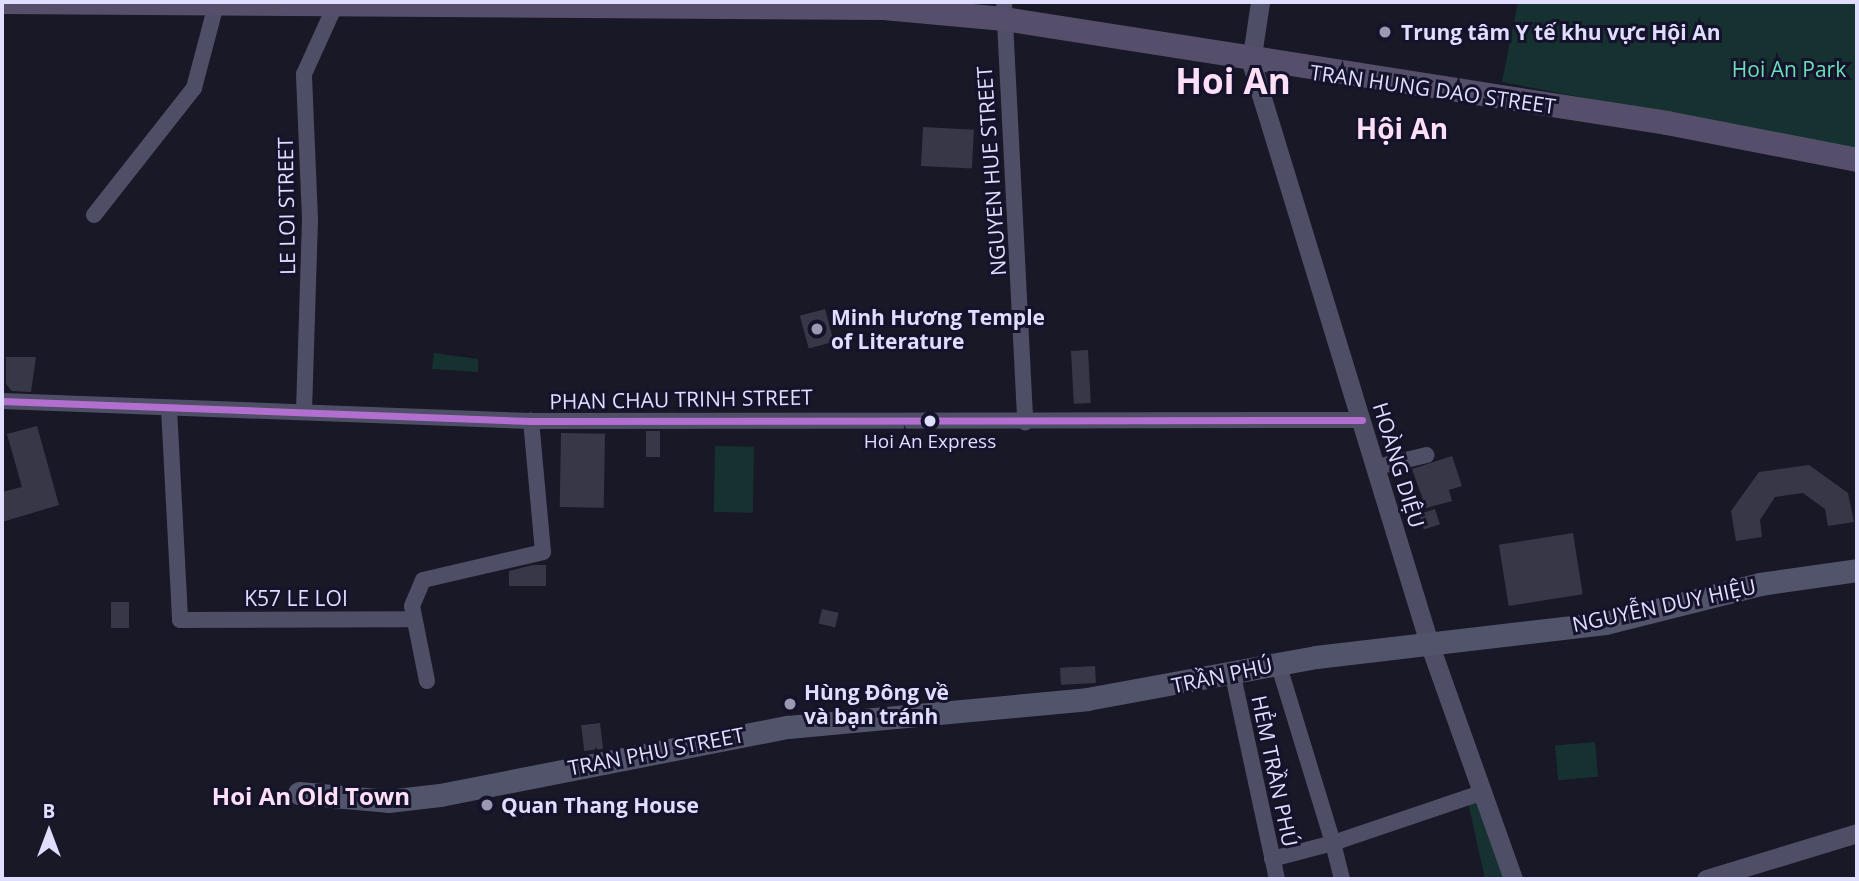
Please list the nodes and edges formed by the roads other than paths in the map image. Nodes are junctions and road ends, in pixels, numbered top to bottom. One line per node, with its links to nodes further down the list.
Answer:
1 (2, 2): 3 (main road, TRAN HUNG DAO STREET)
2 (1260, 2): 7 (street)
3 (72, 4): 4 (main road, TRAN HUNG DAO STREET)
4 (216, 5): 5 (main road, TRAN HUNG DAO STREET); 9 (street)
5 (335, 5): 6 (main road, TRAN HUNG DAO STREET); 12 (street, LE LOI STREET)
6 (1004, 10): 7 (main road, TRAN HUNG DAO STREET); 15 (street, NGUYEN HUE STREET)
7 (1251, 62): 8 (main road, TRAN HUNG DAO STREET); 13 (street, HOÀNG DIỆU)
8 (1857, 160)
9 (94, 215)
10 (2, 401): 11 (street, PHAN CHAU TRINH STREET)
11 (169, 408): 12 (street, PHAN CHAU TRINH STREET); 19 (street, K57 LE LOI)
12 (304, 411): 14 (street, PHAN CHAU TRINH STREET)
13 (1362, 420): 15 (street, PHAN CHAU TRINH STREET); 17 (street, HOÀNG DIỆU)
14 (531, 421): 15 (street, PHAN CHAU TRINH STREET); 19 (street)
15 (1025, 422)
16 (1427, 455): 17 (street)
17 (1377, 467): 20 (street, HOÀNG DIỆU)
18 (1857, 570): 20 (main road, NGUYỄN DUY HIỆU)
19 (413, 619): 23 (street)
20 (1429, 643): 21 (main road, TRẦN PHÚ); 24 (street, HOÀNG DIỆU)
21 (1278, 663): 22 (main road, TRẦN PHÚ); 27 (street)
22 (1232, 671): 25 (main road, TRAN PHU STREET); 28 (street, HẺM TRẦN PHÚ)
23 (428, 681)
24 (1484, 792): 27 (street); 31 (street, HOÀNG DIỆU)
25 (299, 793)
26 (1857, 833): 32 (street)
27 (1333, 843): 28 (street); 30 (street)
28 (1272, 859): 29 (street, HẺM TRẦN PHÚ)
29 (1277, 879)
30 (1342, 879)
31 (1513, 879)
32 (1706, 879)

